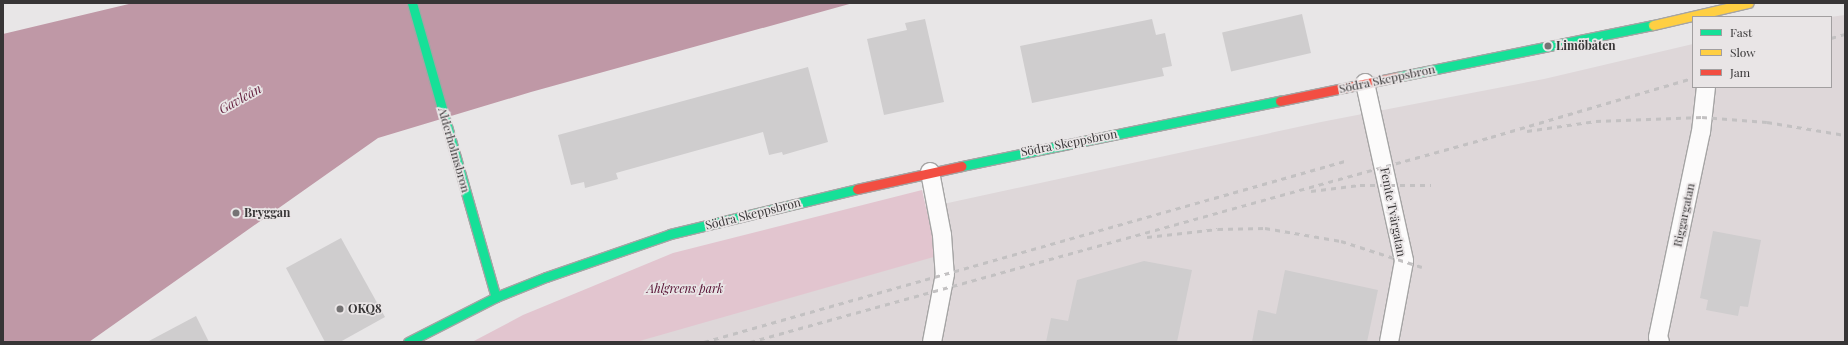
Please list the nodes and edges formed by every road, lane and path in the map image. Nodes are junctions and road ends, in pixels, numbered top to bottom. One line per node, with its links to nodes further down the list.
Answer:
1 (412, 3): 8 (street, Alderholmsbron)
2 (1748, 3): 3 (street, Södra Skeppsbron)
3 (1696, 16)
4 (1692, 17): 5 (street, Södra Skeppsbron)
5 (1365, 83): 7 (street, Södra Skeppsbron); 11 (street, Femte Tvärgatan)
6 (1706, 88): 12 (street, Riggargatan)
7 (930, 172): 8 (street, Södra Skeppsbron); 10 (street)
8 (496, 297): 9 (street, Södra Skeppsbron)
9 (408, 342)
10 (932, 342)
11 (1389, 342)
12 (1660, 342)

